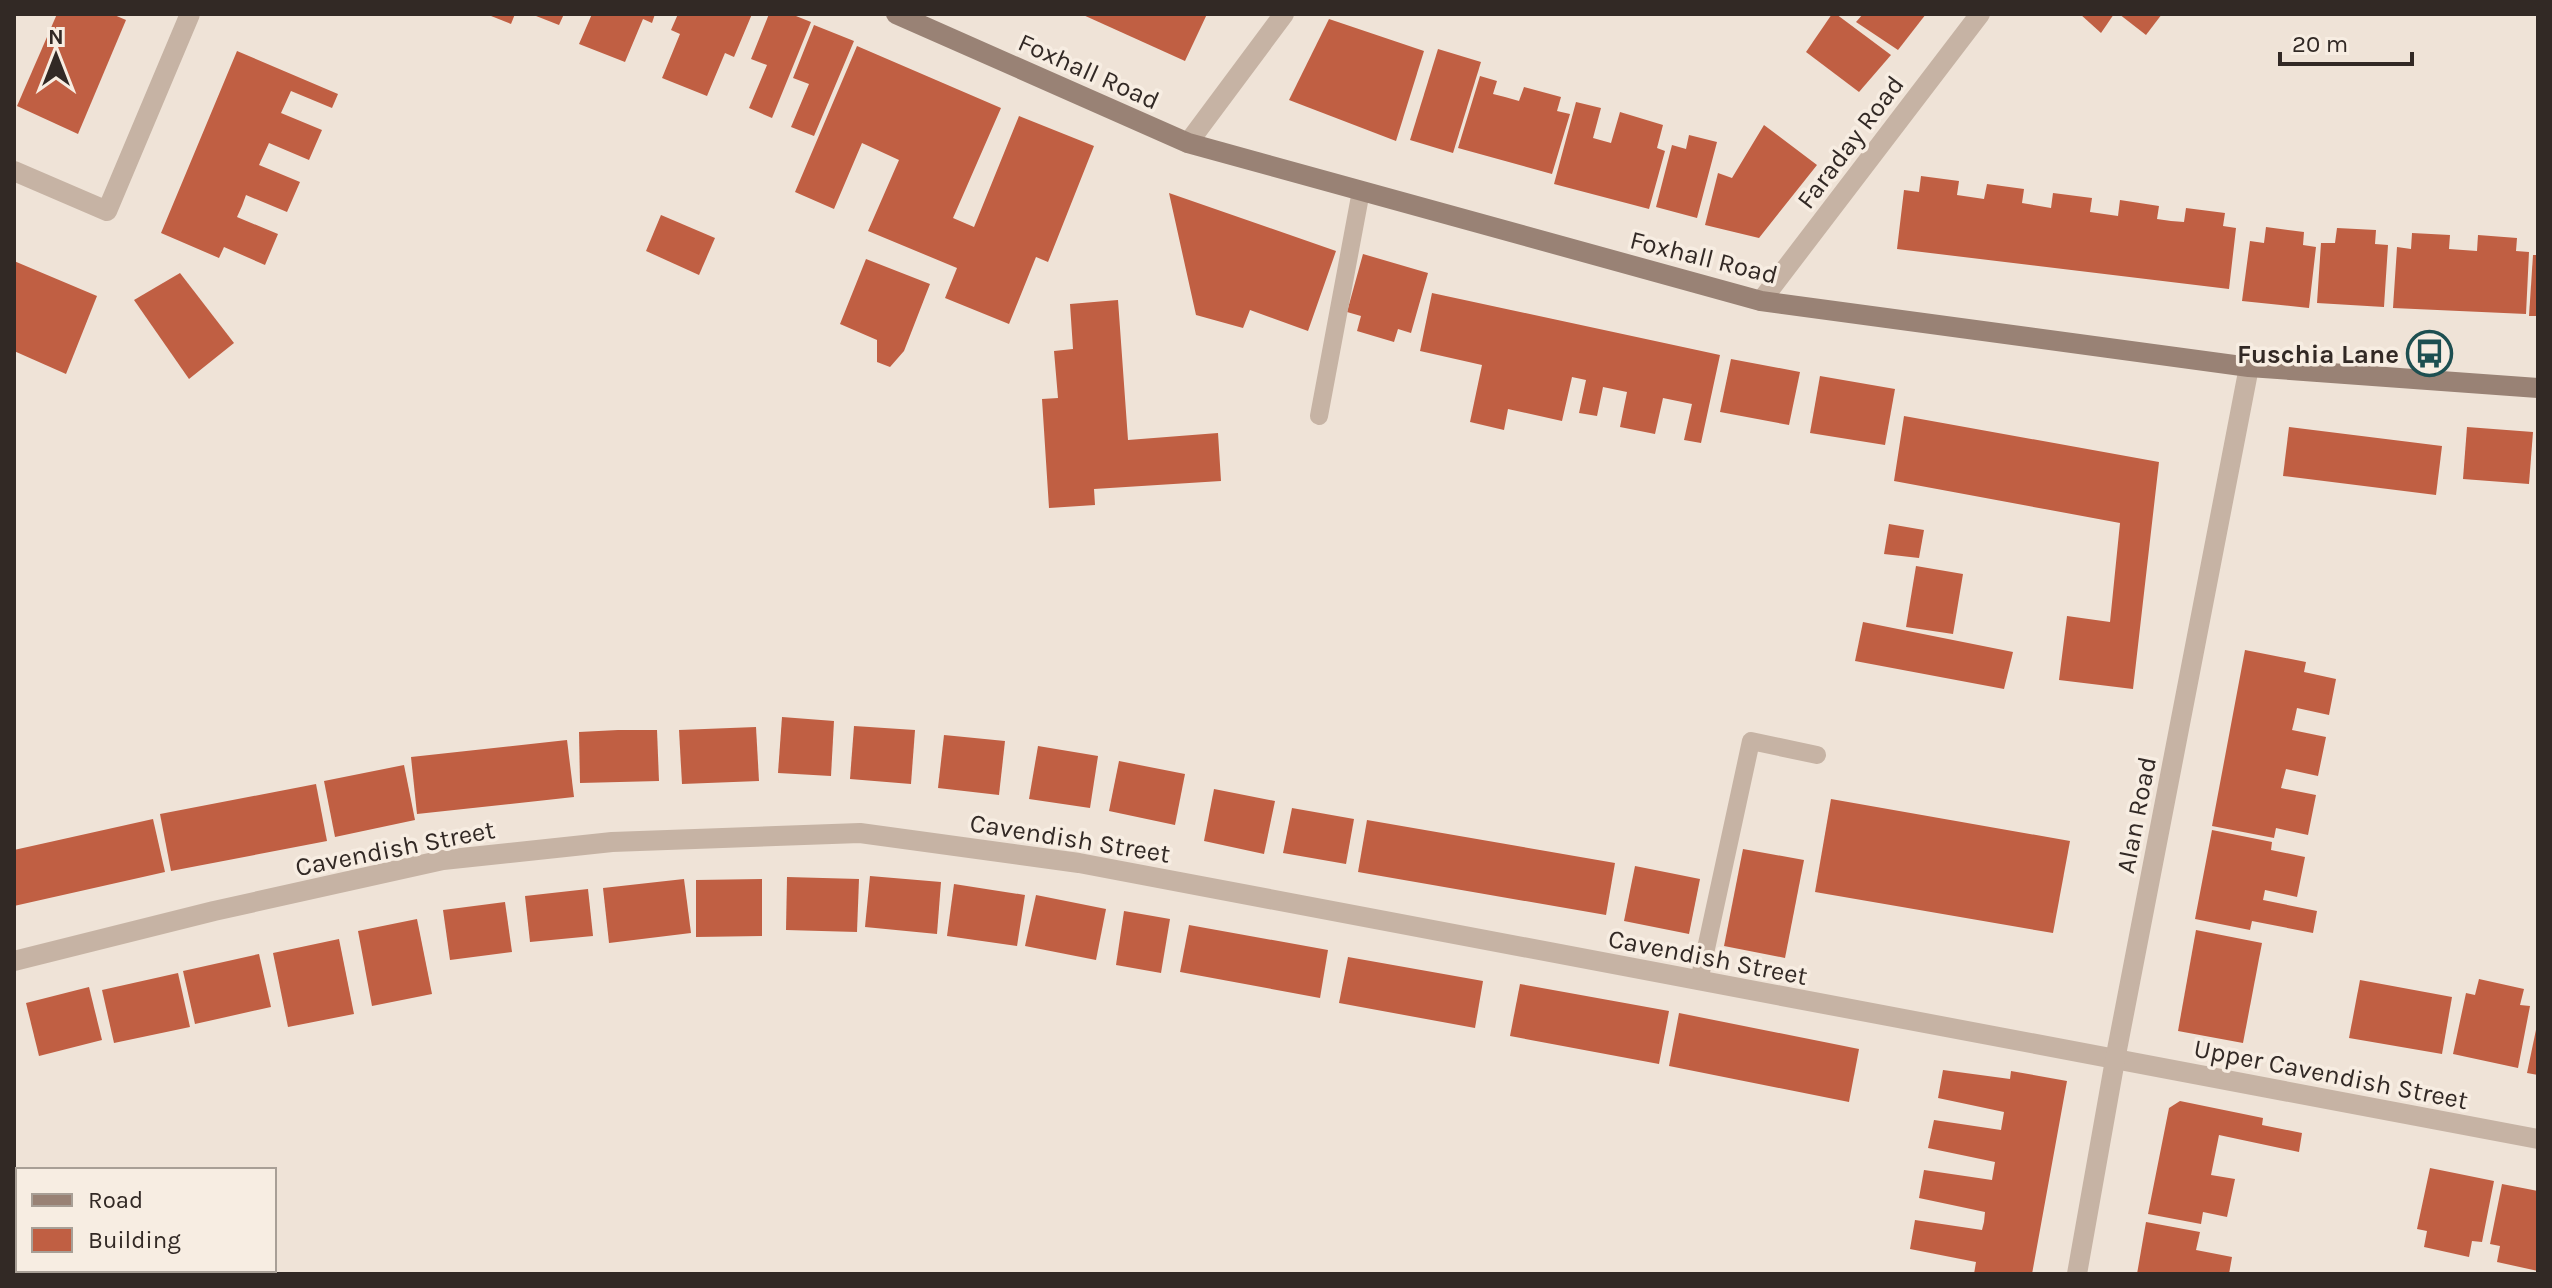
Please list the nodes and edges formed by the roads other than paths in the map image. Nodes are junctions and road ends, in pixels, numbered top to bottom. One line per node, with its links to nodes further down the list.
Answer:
1 (190, 14): 6 (street)
2 (896, 14): 5 (main road, Foxhall Road)
3 (1284, 14): 5 (street)
4 (1980, 14): 8 (street, Faraday Road)
5 (1188, 143): 7 (main road, Foxhall Road)
6 (14, 171)
7 (1361, 191): 8 (main road, Foxhall Road); 11 (lane)
8 (1761, 301): 9 (main road, Foxhall Road)
9 (2249, 367): 10 (main road, Foxhall Road); 15 (street, Alan Road)
10 (2538, 388)
11 (1319, 416)
12 (1817, 755): 14 (lane)
13 (14, 961): 14 (street, Cavendish Street)
14 (1699, 981): 15 (street, Cavendish Street)
15 (2115, 1060): 16 (street, Upper Cavendish Street); 17 (street, Alan Road)
16 (2538, 1139)
17 (2077, 1274)

